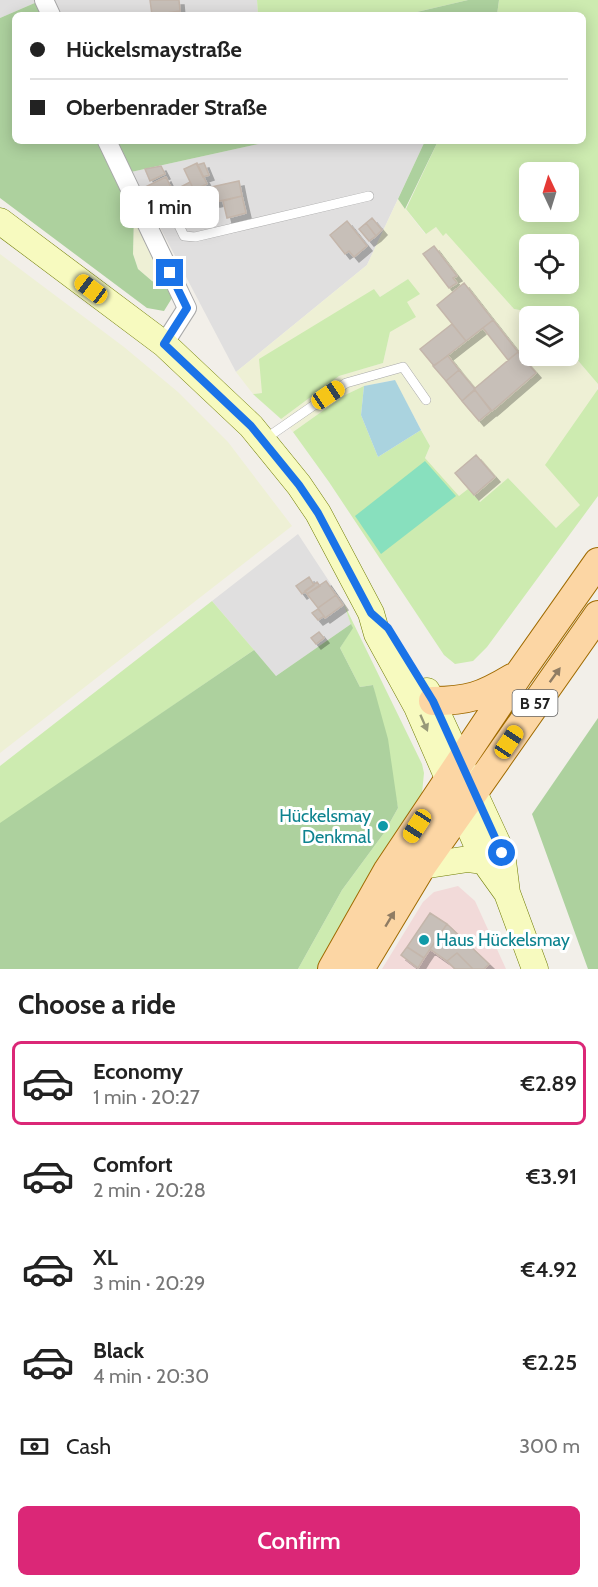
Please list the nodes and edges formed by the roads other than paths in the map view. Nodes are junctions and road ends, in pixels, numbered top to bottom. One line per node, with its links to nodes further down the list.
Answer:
1 (107, 144): 5 (street)
2 (369, 196): 4 (lane)
3 (186, 203): 4 (lane)
4 (171, 209): 5 (lane)
5 (145, 220): 7 (street)
6 (0, 221): 7 (main road)
7 (164, 344): 9 (main road)
8 (426, 400): 9 (lane)
9 (263, 441): 11 (main road)
10 (598, 562): 13 (main road, B 57)
11 (371, 613): 14 (main road); 15 (main road, one-way to 15)
12 (598, 615): 16 (main road, B 57, one-way to 12)
13 (519, 674): 14 (main road); 15 (main road, B 57)
14 (433, 701): 15 (main road)
15 (454, 770): 16 (main road); 20 (main road, B 57)
16 (469, 802): 17 (main road); 18 (main road, B 57); 19 (main road)
17 (484, 861): 18 (main road); 19 (main road)
18 (422, 866): 21 (main road, B 57, one-way to 18)
19 (507, 893): 22 (main road)
20 (332, 969)
21 (360, 969)
22 (535, 969)

